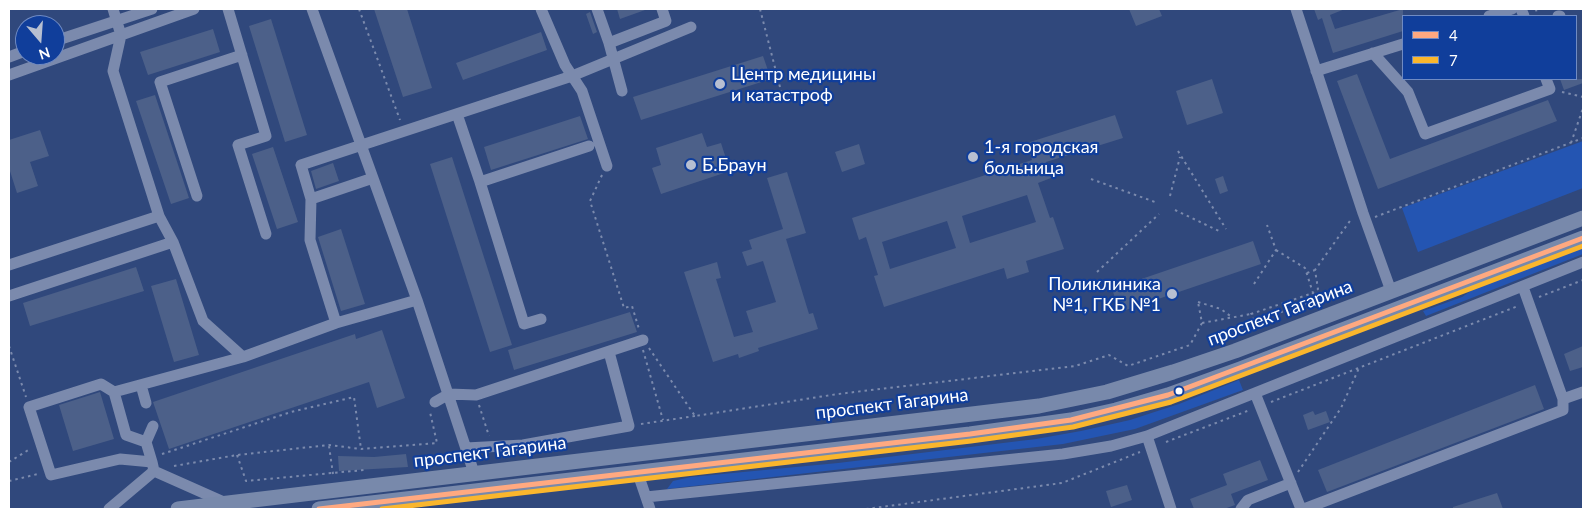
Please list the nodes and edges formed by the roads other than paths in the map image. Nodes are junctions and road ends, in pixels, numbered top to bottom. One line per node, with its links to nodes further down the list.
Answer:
1 (152, 9): 10 (street)
2 (194, 9): 13 (street)
3 (228, 9): 18 (street)
4 (312, 9): 27 (street)
5 (541, 9): 22 (street)
6 (597, 9): 15 (street)
7 (662, 9): 15 (street)
8 (1296, 9): 20 (street)
9 (1512, 9): 11 (street)
10 (115, 14): 13 (street); 14 (street)
11 (1492, 15)
12 (691, 27): 19 (street)
13 (121, 35): 21 (street); 33 (street)
14 (65, 36)
15 (609, 43): 19 (street)
16 (1402, 44): 17 (street)
17 (1373, 54): 20 (street); 23 (street)
18 (242, 55): 31 (street); 35 (street)
19 (614, 58): 22 (street); 24 (street)
20 (1316, 71): 41 (street)
21 (9, 75)
22 (572, 76): 25 (street); 28 (street)
23 (1548, 84)
24 (622, 92)
25 (457, 114): 27 (street); 30 (street)
26 (589, 146): 30 (street)
27 (362, 147): 29 (street); 32 (street)
28 (607, 166)
29 (373, 178): 32 (street); 43 (street)
30 (480, 182): 44 (street)
31 (198, 196)
32 (311, 198): 45 (street)
33 (159, 216): 37 (street); 39 (street)
34 (1583, 218): 41 (main road, проспект Гагарина)
35 (266, 234)
36 (1583, 238): 62 (main road, проспект Гагарина)
37 (173, 242): 42 (street); 48 (street)
38 (1583, 262): 40 (street)
39 (9, 265)
40 (1524, 286): 52 (street); 54 (street)
41 (1391, 291): 63 (main road, проспект Гагарина)
42 (9, 296)
43 (418, 300): 45 (street); 53 (street)
44 (541, 319)
45 (336, 323): 48 (street)
46 (643, 340): 47 (street)
47 (609, 352): 53 (street); 60 (street)
48 (243, 357): 49 (street)
49 (141, 385): 50 (street); 55 (street)
50 (114, 392): 59 (street); 61 (street)
51 (1583, 392): 54 (street)
52 (1255, 393): 58 (street); 64 (street)
53 (449, 394): 56 (street); 60 (street)
54 (1563, 400): 68 (street)
55 (146, 403)
56 (431, 404)
57 (153, 426): 59 (street)
58 (1147, 436): 66 (street); 74 (street)
59 (146, 442): 61 (street)
60 (466, 448): 63 (street)
61 (152, 464): 67 (street); 70 (street)
62 (637, 471): 65 (main road, проспект Гагарина); 66 (street)
63 (474, 473): 65 (main road); 67 (main road, проспект Гагарина)
64 (1291, 483): 75 (street); 76 (street)
65 (477, 491): 72 (main road, проспект Гагарина)
66 (646, 497): 73 (street)
67 (226, 503): 69 (main road, проспект Гагарина)
68 (1319, 507): 76 (street)
69 (197, 508): 71 (main road, проспект Гагарина)
70 (109, 509)
71 (178, 509)
72 (321, 509)
73 (650, 509)
74 (1171, 509)
75 (1241, 509)
76 (1302, 509)

